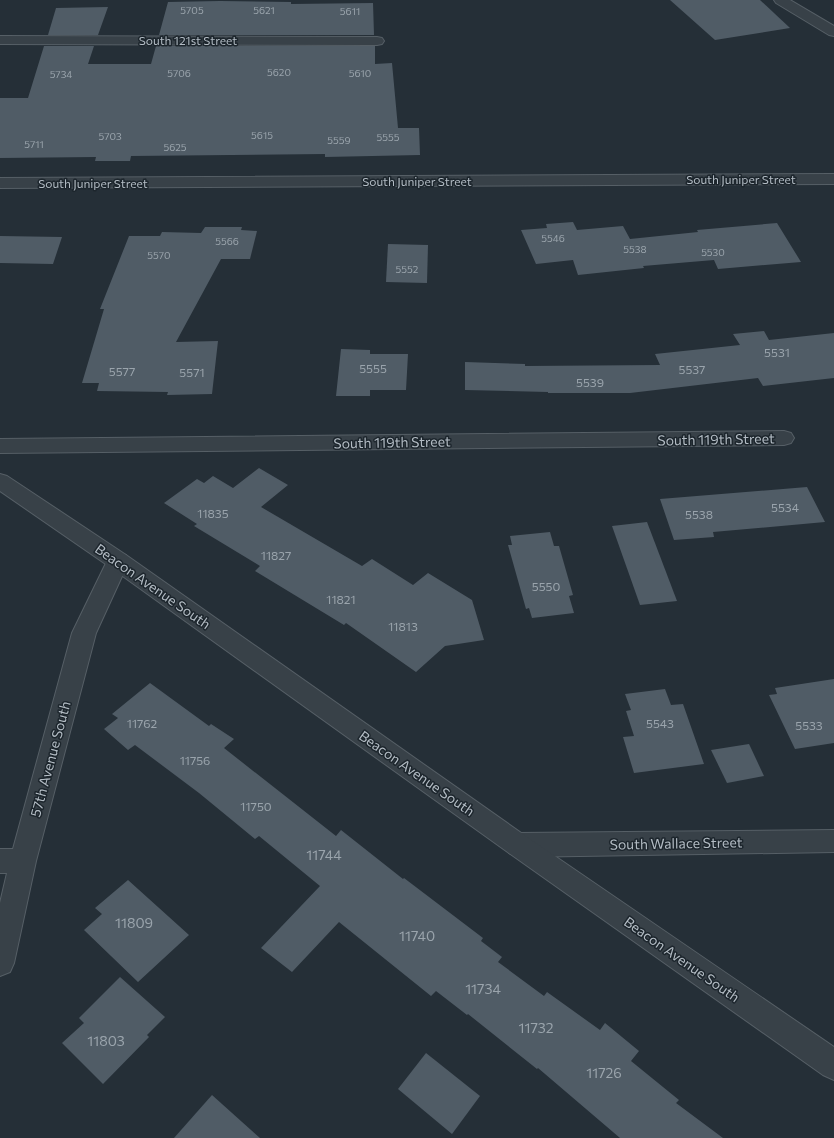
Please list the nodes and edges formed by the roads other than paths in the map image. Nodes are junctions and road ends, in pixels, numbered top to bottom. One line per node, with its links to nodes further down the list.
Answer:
1 (781, 0): 2 (street)
2 (834, 32)
3 (0, 40): 4 (street, South 121st Street)
4 (377, 41)
5 (834, 178): 6 (street, South Juniper Street)
6 (0, 183)
7 (784, 438): 8 (street, South 119th Street)
8 (0, 446)
9 (0, 481): 10 (street, Beacon Avenue South)
10 (118, 560): 12 (street, Beacon Avenue South); 13 (street, 57th Avenue South)
11 (834, 841): 12 (street, South Wallace Street)
12 (518, 845): 15 (street, Beacon Avenue South)
13 (11, 861): 14 (street, 57th Avenue South)
14 (0, 963)
15 (834, 1065)

